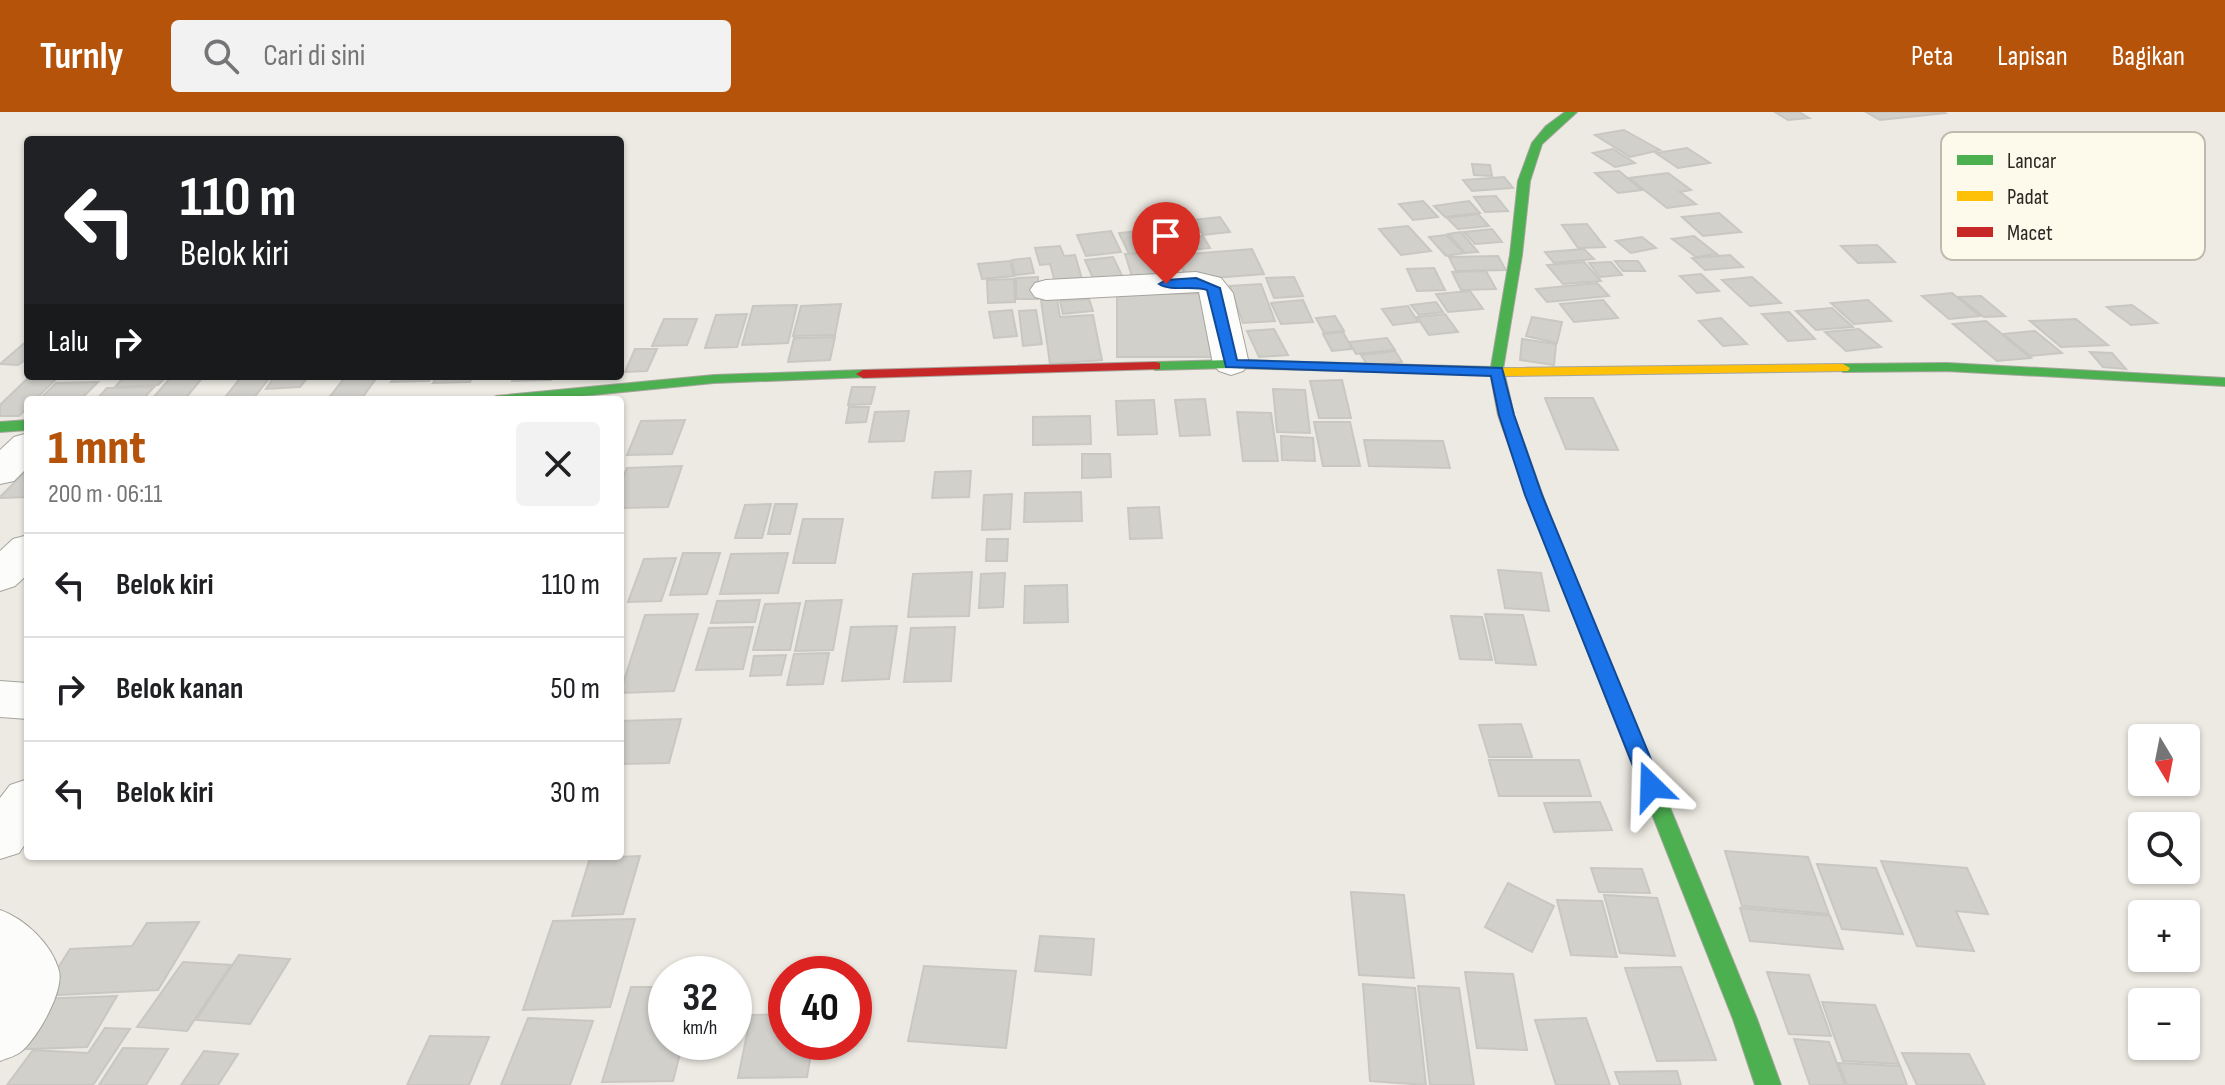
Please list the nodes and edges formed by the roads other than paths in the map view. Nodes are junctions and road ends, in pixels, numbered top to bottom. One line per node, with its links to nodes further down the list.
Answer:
1 (1572, 112): 4 (street)
2 (1046, 290): 3 (street)
3 (1231, 364): 4 (street); 6 (street)
4 (1497, 372): 5 (street); 17 (street)
5 (2225, 382)
6 (544, 396)
7 (24, 425): 8 (street)
8 (0, 427)
9 (24, 449): 10 (street)
10 (0, 472)
11 (0, 699): 12 (street)
12 (24, 701)
13 (24, 805): 14 (street)
14 (0, 837)
15 (0, 935): 16 (street)
16 (0, 1032)
17 (1768, 1085)

